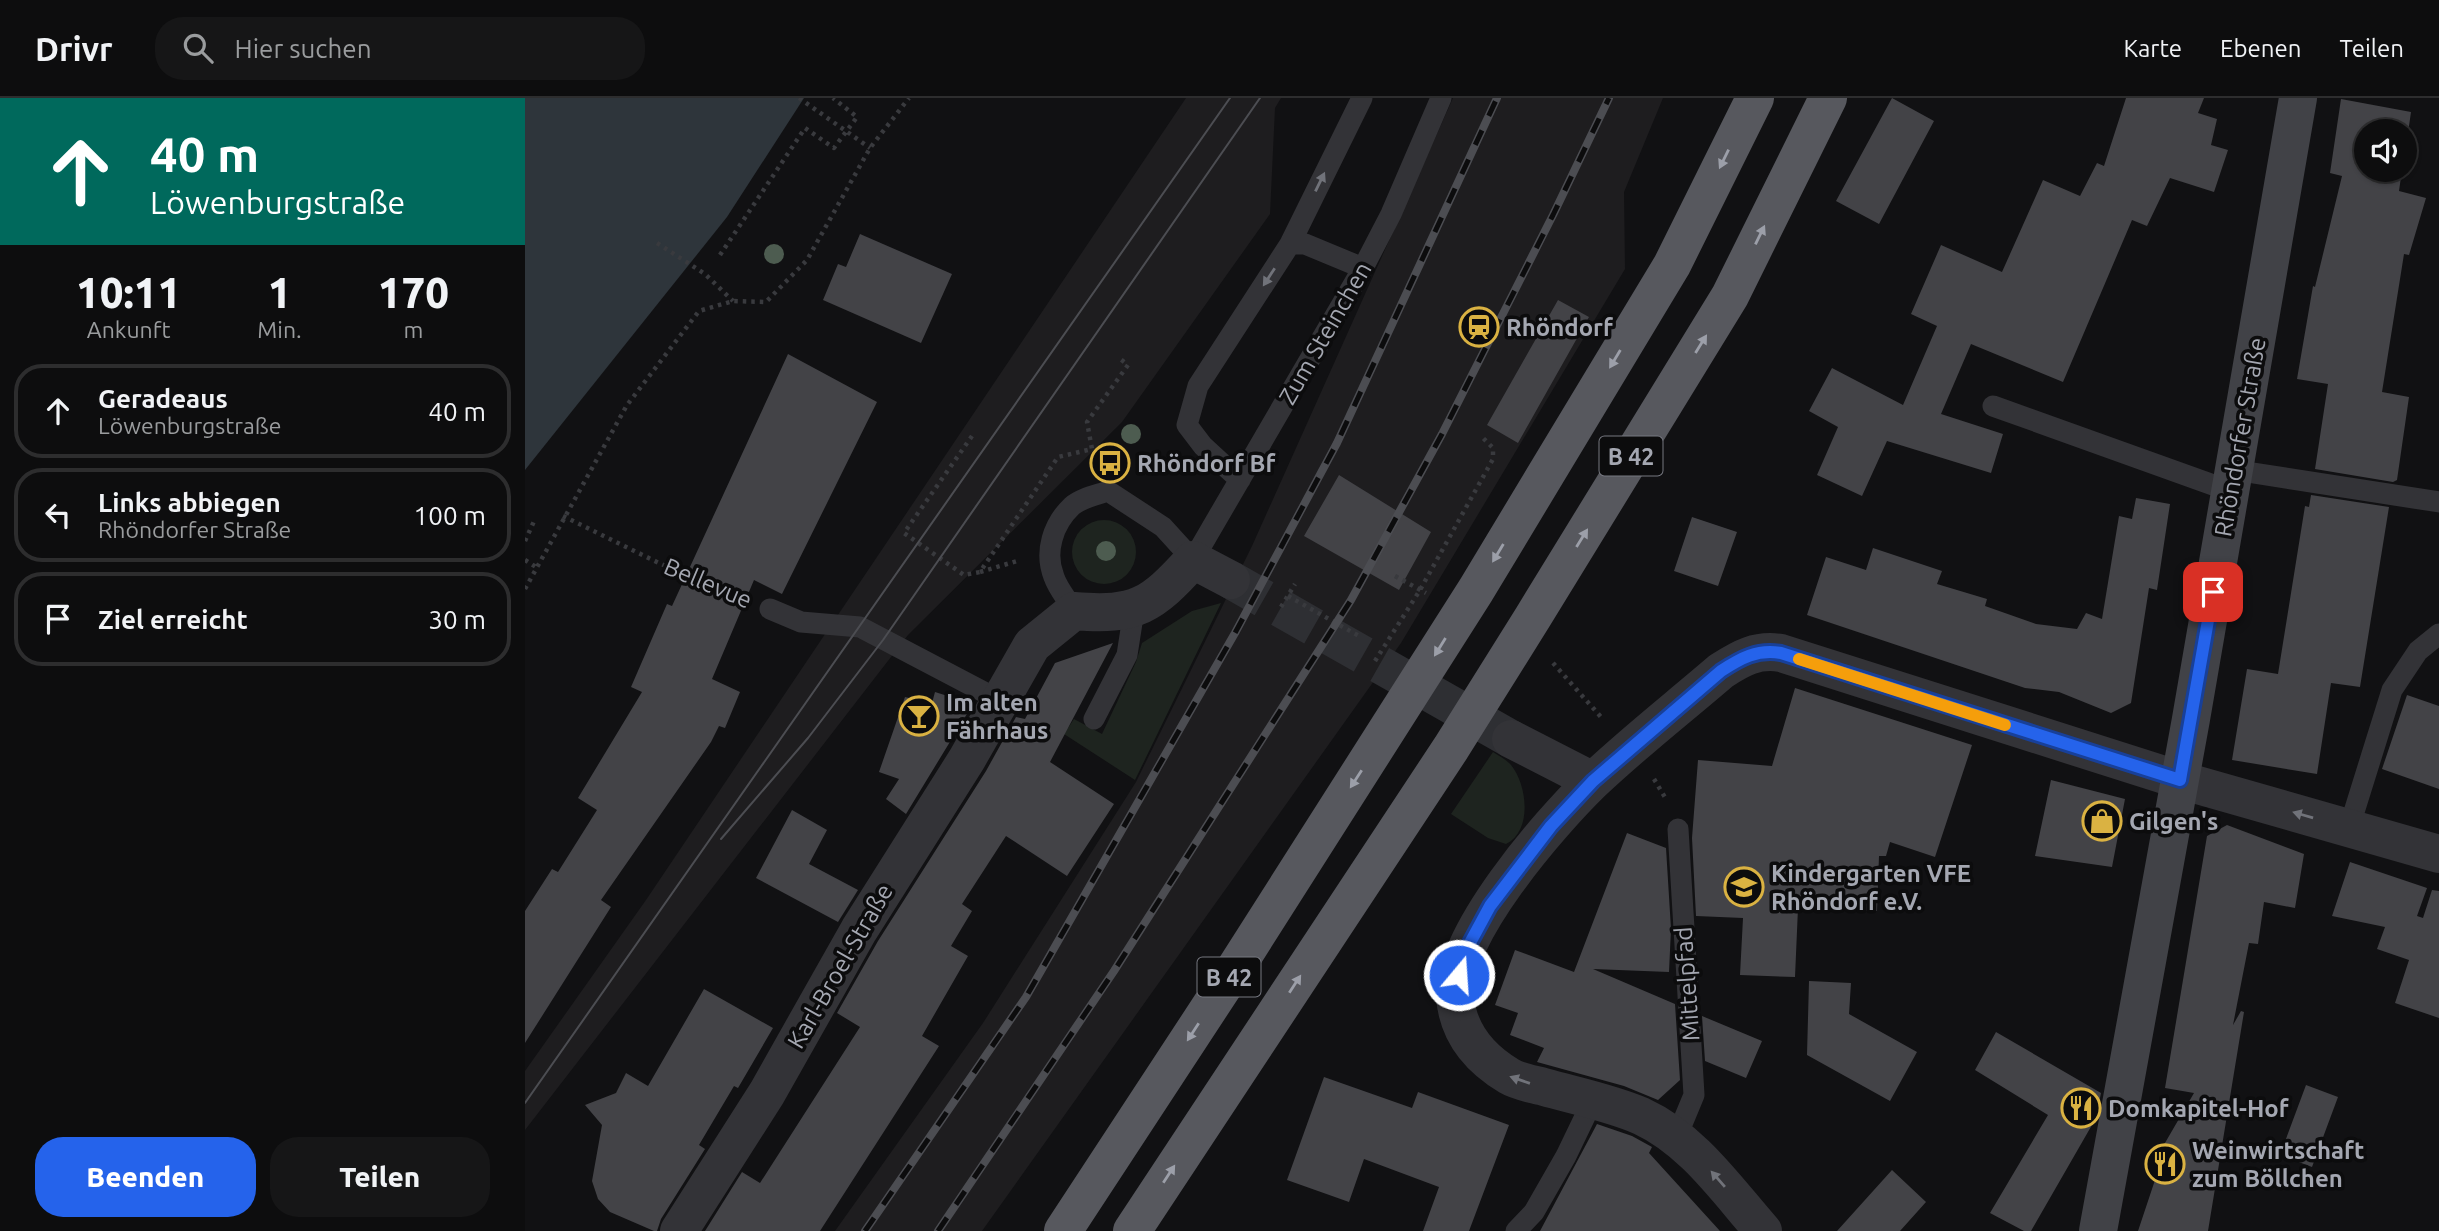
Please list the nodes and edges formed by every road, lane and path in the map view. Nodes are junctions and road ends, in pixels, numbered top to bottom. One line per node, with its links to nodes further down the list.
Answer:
1 (799, 98): 9 (path)
2 (833, 98): 9 (path)
3 (909, 98): 10 (path)
4 (1362, 98): 12 (lane, one-way to 4)
5 (1441, 98): 14 (lane, Zum Steinchen)
6 (1755, 98): 55 (highway, B 42, one-way to 55)
7 (1828, 98): 56 (highway, B 42, one-way to 7)
8 (2298, 98): 23 (main road, Rhöndorfer Straße)
9 (847, 131): 10 (path); 13 (path)
10 (870, 148): 15 (path)
11 (657, 243): 15 (path)
12 (1290, 244): 14 (lane); 22 (lane, one-way to 22)
13 (720, 255)
14 (1363, 268): 22 (lane, Zum Steinchen)
15 (733, 301): 25 (path)
16 (1119, 358): 20 (path)
17 (1993, 406): 23 (lane)
18 (972, 436): 20 (path)
19 (1481, 436): 35 (path)
20 (1092, 449): 21 (path)
21 (1110, 463)
22 (1240, 480): 29 (lane, Zum Steinchen)
23 (2232, 481): 24 (lane); 47 (main road, Rhöndorfer Straße)
24 (2439, 502)
25 (563, 516): 30 (path); 38 (path, Bellevue)
26 (535, 519): 27 (path)
27 (525, 541)
28 (525, 560): 30 (path)
29 (1193, 561): 32 (street); 39 (street); 40 (lane)
30 (536, 567): 34 (path)
31 (1395, 576): 35 (path)
32 (1231, 580)
33 (1295, 584): 36 (path)
34 (525, 589)
35 (1420, 590): 43 (path)
36 (1288, 596): 37 (path); 42 (path)
37 (1281, 607)
38 (770, 609): 44 (lane, Bellevue)
39 (1134, 610): 40 (street); 45 (lane)
40 (1074, 611): 44 (street, Karl-Broel-Straße)
41 (2439, 634): 49 (lane)
42 (1359, 636)
43 (1374, 661)
44 (1000, 701): 54 (street, Karl-Broel-Straße)
45 (1094, 719)
46 (1511, 738): 48 (street)
47 (2180, 780): 48 (street); 49 (street, one-way to 47); 59 (main road, Rhöndorfer Straße)
48 (1593, 781): 52 (street, one-way to 48)
49 (2349, 828): 51 (street)
50 (1678, 829): 53 (lane, Mittelpfad)
51 (2439, 854)
52 (1592, 1102): 53 (street); 57 (lane)
53 (1677, 1136): 58 (street, one-way to 53)
54 (679, 1231)
55 (1063, 1231)
56 (1132, 1231)
57 (1516, 1231)
58 (1763, 1231)
59 (2098, 1231)

